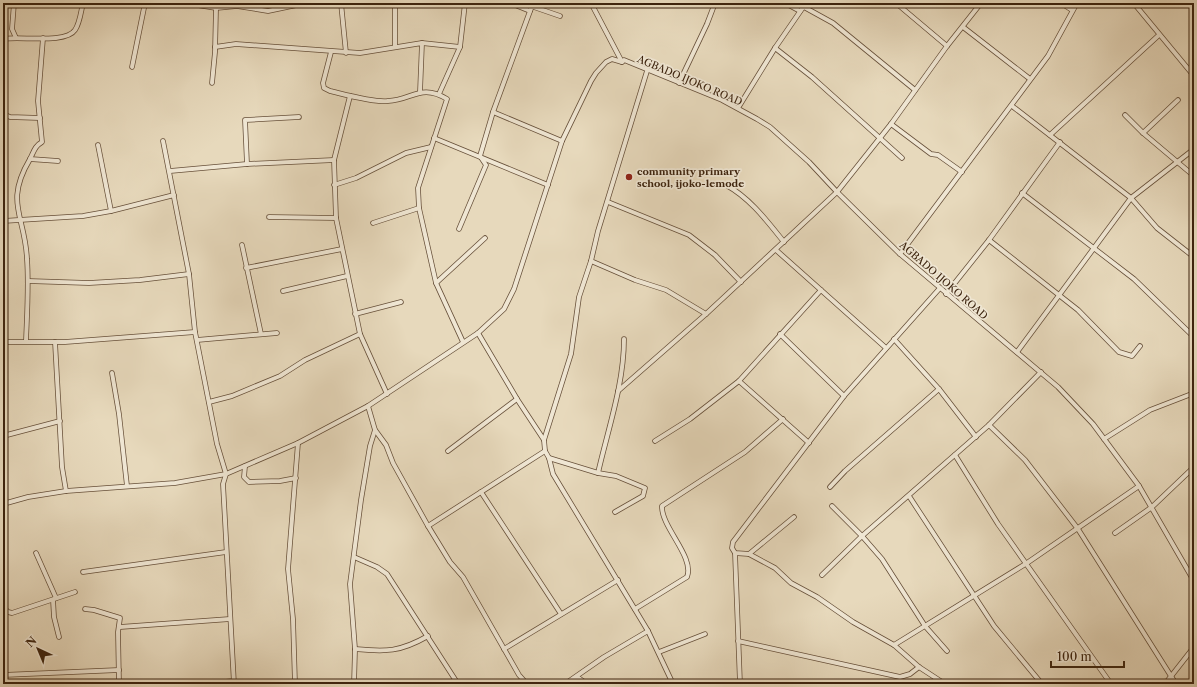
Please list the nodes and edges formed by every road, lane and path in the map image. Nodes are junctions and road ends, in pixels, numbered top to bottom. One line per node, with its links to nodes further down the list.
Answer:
1 (14, 3): 29 (street)
2 (83, 3): 30 (street)
3 (145, 3): 41 (street)
4 (185, 3): 23 (street)
5 (212, 3): 23 (street)
6 (282, 3): 20 (street)
7 (306, 3): 20 (street)
8 (341, 3): 39 (street)
9 (395, 3): 33 (street)
10 (465, 3): 36 (street)
11 (510, 3): 21 (street)
12 (591, 3): 40 (street)
13 (715, 3): 46 (street)
14 (785, 3): 25 (street)
15 (896, 3): 34 (street)
16 (981, 3): 27 (street)
17 (1061, 3): 24 (street)
18 (1077, 3): 24 (street)
19 (805, 5): 25 (street); 47 (street)
20 (286, 6): 23 (street)
21 (531, 7): 26 (street); 54 (street)
22 (1137, 7): 28 (street)
23 (216, 8): 35 (street)
24 (1072, 10): 44 (street)
25 (800, 11): 37 (street)
26 (560, 16)
27 (964, 27): 34 (street); 44 (street)
28 (1159, 35): 43 (street); 61 (street)
29 (16, 38): 30 (street); 31 (street)
30 (43, 38): 58 (street)
31 (3, 39)
32 (422, 43): 33 (street); 36 (street); 48 (street)
33 (395, 46): 39 (street)
34 (947, 46): 47 (street)
35 (215, 47): 38 (street); 45 (street)
36 (460, 47): 49 (street)
37 (775, 48): 53 (street); 63 (street)
38 (331, 52): 39 (street); 50 (street)
39 (346, 53)
40 (622, 62): 42 (street, AGBADO IJOKO ROAD); 65 (street)
41 (132, 68)
42 (647, 71): 46 (street, AGBADO IJOKO ROAD); 87 (street)
43 (1194, 76)
44 (1030, 79): 52 (street)
45 (212, 82)
46 (679, 83): 53 (street, AGBADO IJOKO ROAD)
47 (915, 90): 59 (street)
48 (420, 92): 49 (street); 50 (street)
49 (439, 94): 62 (street)
50 (350, 96): 74 (street)
51 (1178, 100): 60 (street)
52 (1012, 106): 61 (street); 78 (street)
53 (738, 108): 83 (street, AGBADO IJOKO ROAD)
54 (493, 112): 65 (street); 70 (street)
55 (3, 114): 58 (street)
56 (1125, 115): 60 (street)
57 (299, 117): 76 (street)
58 (40, 118): 72 (street)
59 (891, 124): 63 (street); 78 (street)
60 (1143, 133): 75 (street)
61 (1050, 135): 66 (street)
62 (434, 138): 68 (street); 70 (street)
63 (880, 138): 71 (street); 83 (street)
64 (163, 141): 77 (street)
65 (562, 141): 81 (street)
66 (1060, 142): 84 (street); 86 (street)
67 (98, 145): 89 (street)
68 (431, 147): 80 (street); 88 (street)
69 (1194, 149): 75 (street)
70 (480, 156): 81 (street); 95 (street)
71 (902, 158)
72 (30, 159): 73 (street); 92 (street)
73 (58, 160)
74 (334, 160): 76 (street); 80 (street)
75 (1178, 163): 79 (street); 86 (street)
76 (247, 164): 77 (street)
77 (170, 172): 85 (street)
78 (962, 172): 103 (street)
79 (1194, 176)
80 (334, 185): 91 (street)
81 (548, 185): 122 (street)
82 (726, 185): 98 (street)
83 (837, 192): 98 (street); 103 (street, AGBADO IJOKO ROAD)
84 (1022, 193): 97 (street); 100 (street)
85 (174, 195): 89 (street); 107 (street)
86 (1131, 198): 100 (street); 104 (street)
87 (608, 202): 105 (street); 110 (street)
88 (419, 208): 94 (street); 111 (street)
89 (111, 211): 92 (street)
90 (269, 217): 91 (street)
91 (336, 218): 101 (street)
92 (19, 220): 93 (street); 109 (street)
93 (3, 221)
94 (373, 223)
95 (459, 229)
96 (485, 238): 111 (street)
97 (990, 240): 115 (street); 116 (street)
98 (784, 242): 102 (street)
99 (242, 246): 106 (street)
100 (1094, 248): 116 (street); 126 (street)
101 (342, 249): 106 (street); 108 (street)
102 (776, 250): 110 (street); 113 (street)
103 (900, 254): 112 (street, AGBADO IJOKO ROAD)
104 (1194, 257)
105 (591, 261): 119 (street); 155 (street)
106 (246, 268): 123 (street)
107 (189, 274): 109 (street); 120 (street)
108 (347, 276): 114 (street); 118 (street)
109 (28, 281): 131 (street)
110 (741, 282): 119 (street)
111 (436, 283): 133 (street)
112 (940, 288): 115 (street, AGBADO IJOKO ROAD); 128 (street)
113 (821, 290): 125 (street); 135 (street)
114 (283, 291)
115 (946, 294): 136 (street, AGBADO IJOKO ROAD)
116 (1058, 296): 134 (street); 136 (street)
117 (401, 302): 118 (street)
118 (355, 314): 124 (street)
119 (706, 314): 141 (street)
120 (195, 332): 129 (street); 132 (street)
121 (277, 333): 123 (street)
122 (478, 333): 133 (street); 145 (street)
123 (261, 334): 129 (street)
124 (360, 334): 143 (street); 146 (street)
125 (780, 334): 139 (street); 144 (street)
126 (1194, 337)
127 (624, 339): 141 (street)
128 (894, 339): 135 (street); 140 (street)
129 (197, 340): 146 (street)
130 (3, 342): 131 (street)
131 (26, 342): 132 (street)
132 (55, 342): 149 (street)
133 (463, 342): 143 (street)
134 (1140, 346)
135 (886, 348): 144 (street)
136 (1017, 352): 137 (street, AGBADO IJOKO ROAD)
137 (1041, 372): 150 (street); 154 (street, AGBADO IJOKO ROAD)
138 (112, 373): 168 (street)
139 (739, 381): 148 (street); 156 (street)
140 (939, 389): 153 (street); 170 (street)
141 (618, 391): 165 (street)
142 (1194, 392): 154 (street)
143 (387, 394): 147 (street)
144 (844, 396): 158 (street)
145 (517, 398): 155 (street); 159 (street)
146 (209, 402): 166 (street)
147 (368, 406): 151 (street); 157 (street)
148 (782, 419): 158 (street); 198 (street)
149 (60, 421): 152 (street); 171 (street)
150 (989, 425): 153 (street); 180 (street)
151 (375, 430): 179 (street); 187 (street)
152 (3, 436)
153 (976, 437): 161 (street)
154 (1104, 439): 169 (street, AGBADO IJOKO ROAD)
155 (544, 440): 160 (street)
156 (655, 441)
157 (298, 443): 163 (street); 167 (street)
158 (808, 443): 185 (street)
159 (448, 451)
160 (545, 451): 162 (street); 172 (street)
161 (955, 455): 173 (street); 188 (street)
162 (549, 458): 165 (street); 191 (street)
163 (245, 466): 166 (street); 167 (street)
164 (1194, 467): 176 (street)
165 (598, 473): 177 (street)
166 (226, 474): 168 (street); 183 (street)
167 (296, 478): 222 (street)
168 (127, 486): 171 (street)
169 (1139, 486): 176 (street, AGBADO IJOKO ROAD); 180 (street)
170 (830, 487)
171 (66, 491): 174 (street)
172 (481, 492): 179 (street); 199 (street)
173 (908, 496): 182 (street); 194 (street)
174 (3, 504)
175 (832, 506): 182 (street)
176 (1152, 507): 181 (street); 192 (street, AGBADO IJOKO ROAD)
177 (615, 512)
178 (794, 517): 186 (street)
179 (428, 526): 211 (street)
180 (1078, 529): 188 (street); 218 (street)
181 (1115, 533)
182 (862, 536): 190 (street); 201 (street)
183 (226, 552): 189 (street); 200 (street)
184 (36, 553): 195 (street)
185 (735, 553): 186 (street); 207 (street)
186 (749, 554): 208 (street)
187 (354, 557): 205 (street); 210 (street)
188 (1027, 563): 194 (street); 232 (street)
189 (83, 572)
190 (822, 575)
191 (618, 580): 198 (street); 199 (street)
192 (1194, 581)
193 (75, 592): 195 (street)
194 (976, 596): 201 (street); 231 (street)
195 (55, 599): 196 (street); 206 (street)
196 (3, 607)
197 (85, 609): 202 (street)
198 (635, 609): 203 (street)
199 (561, 614): 211 (street)
200 (230, 619): 202 (street); 219 (street)
201 (925, 626): 208 (street); 212 (street)
202 (120, 627): 215 (street)
203 (648, 631): 213 (street); 217 (street)
204 (705, 634): 213 (street)
205 (428, 636): 210 (street); 224 (street)
206 (59, 637)
207 (738, 640): 214 (street); 229 (street)
208 (894, 645): 214 (street)
209 (1194, 647): 218 (street)
210 (355, 649): 223 (street)
211 (504, 649): 225 (street)
212 (947, 651)
213 (659, 652): 228 (street)
214 (919, 667): 230 (street)
215 (119, 670): 216 (street); 220 (street)
216 (3, 675)
217 (577, 677): 226 (street); 227 (street)
218 (1171, 678): 233 (street); 234 (street)
219 (234, 682): 221 (street)
220 (119, 684)
221 (203, 684)
222 (296, 684)
223 (354, 684)
224 (458, 684)
225 (527, 684)
226 (565, 684)
227 (586, 684)
228 (673, 684)
229 (740, 684)
230 (945, 684)
231 (1042, 684)
232 (1111, 684)
233 (1165, 684)
234 (1176, 684)

